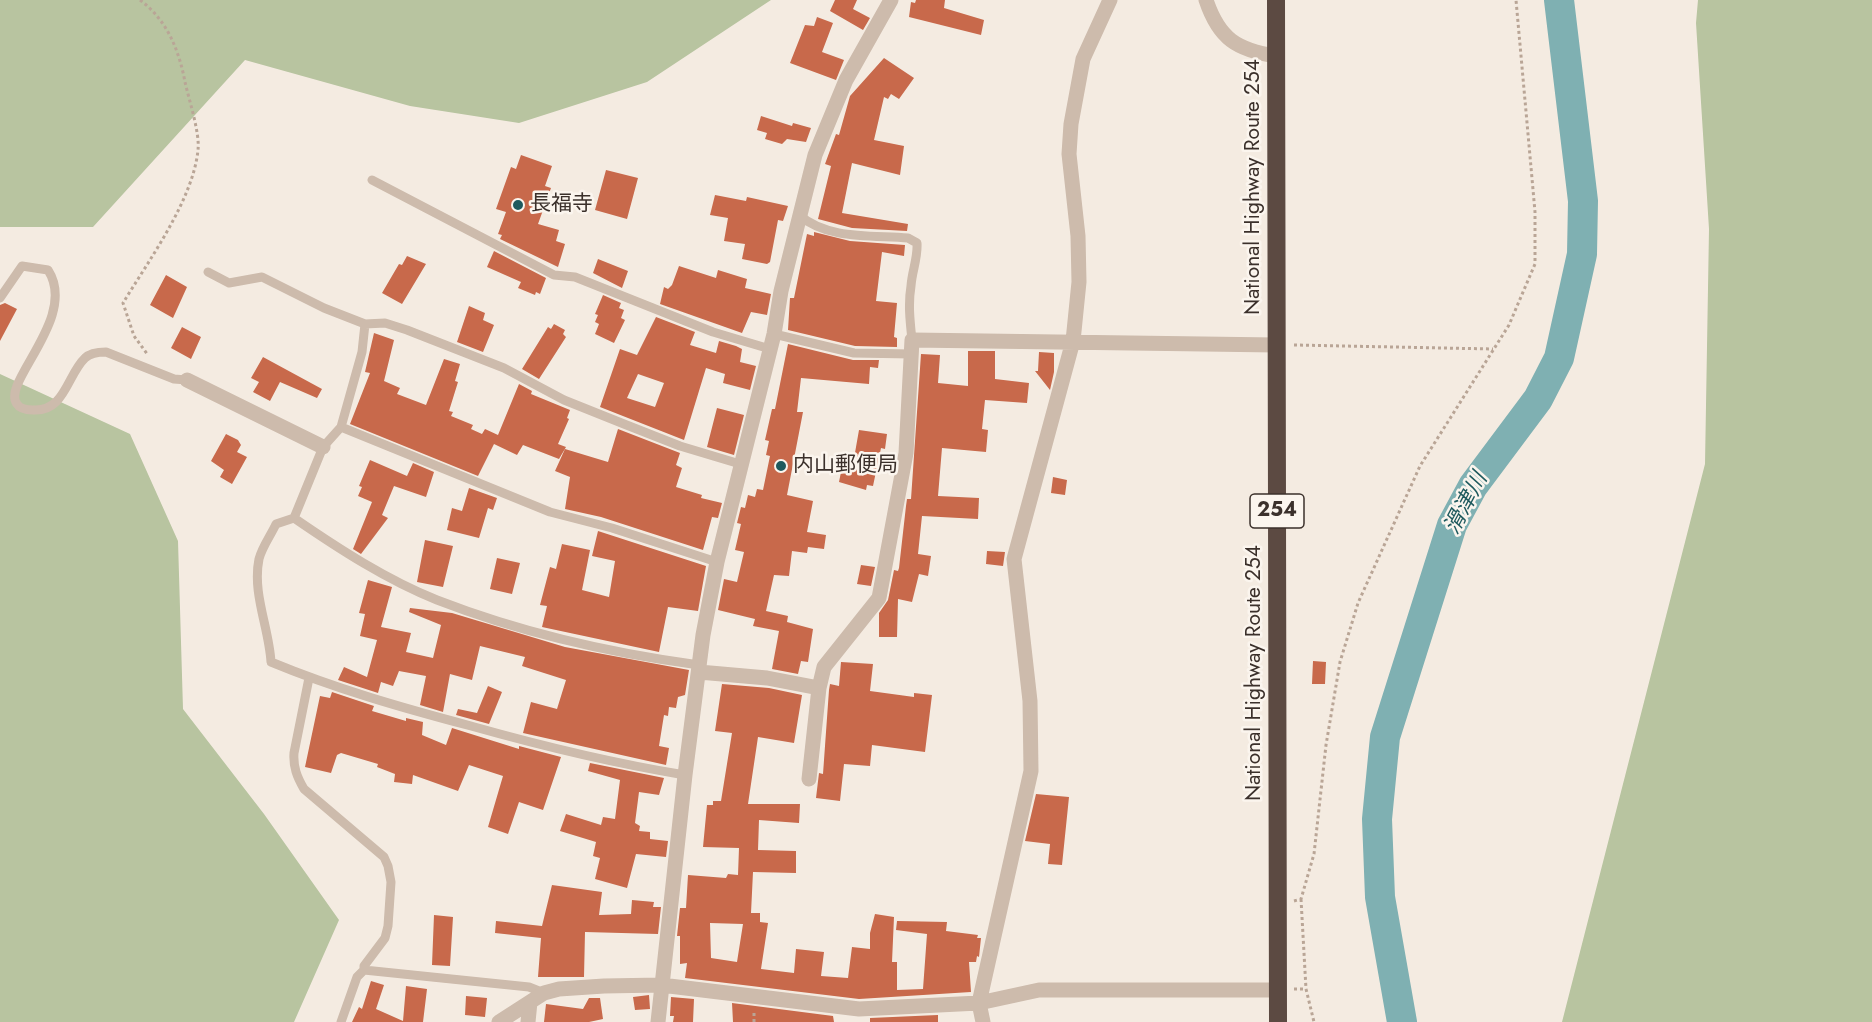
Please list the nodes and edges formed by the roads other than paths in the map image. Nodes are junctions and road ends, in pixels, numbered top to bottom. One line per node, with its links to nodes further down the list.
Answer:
1 (891, 0): 7 (street)
2 (1110, 0): 11 (street)
3 (1206, 0): 5 (street)
4 (1276, 0): 5 (highway, National Highway Route 254 / 254)
5 (1276, 57): 13 (highway, National Highway Route 254 / 254)
6 (372, 180): 12 (lane)
7 (799, 215): 12 (street); 14 (lane)
8 (208, 272): 10 (lane)
9 (0, 298): 15 (lane)
10 (365, 324): 16 (lane); 18 (lane)
11 (1073, 341): 13 (street); 14 (street); 31 (street)
12 (772, 342): 14 (lane); 18 (street)
13 (1276, 345): 28 (highway, National Highway Route 254 / 254)
14 (912, 347): 23 (street)
15 (186, 380): 17 (street)
16 (341, 428): 17 (lane); 20 (lane)
17 (323, 447): 19 (lane)
18 (740, 464): 20 (street)
19 (294, 518): 21 (lane); 22 (lane)
20 (717, 562): 21 (street)
21 (699, 668): 23 (street); 24 (street)
22 (309, 678): 24 (lane); 26 (lane)
23 (819, 688): 25 (street)
24 (685, 775): 27 (street)
25 (809, 779)
26 (364, 970): 29 (lane); 33 (lane)
27 (661, 985): 29 (street); 32 (street); 36 (street)
28 (1278, 990): 31 (street); 38 (highway, National Highway Route 254 / 254)
29 (544, 993): 30 (street)
30 (530, 1002): 34 (street); 35 (street)
31 (979, 1003): 32 (street); 37 (street)
32 (859, 1015)
33 (341, 1022)
34 (499, 1022)
35 (528, 1022)
36 (658, 1022)
37 (983, 1022)
38 (1278, 1022)

